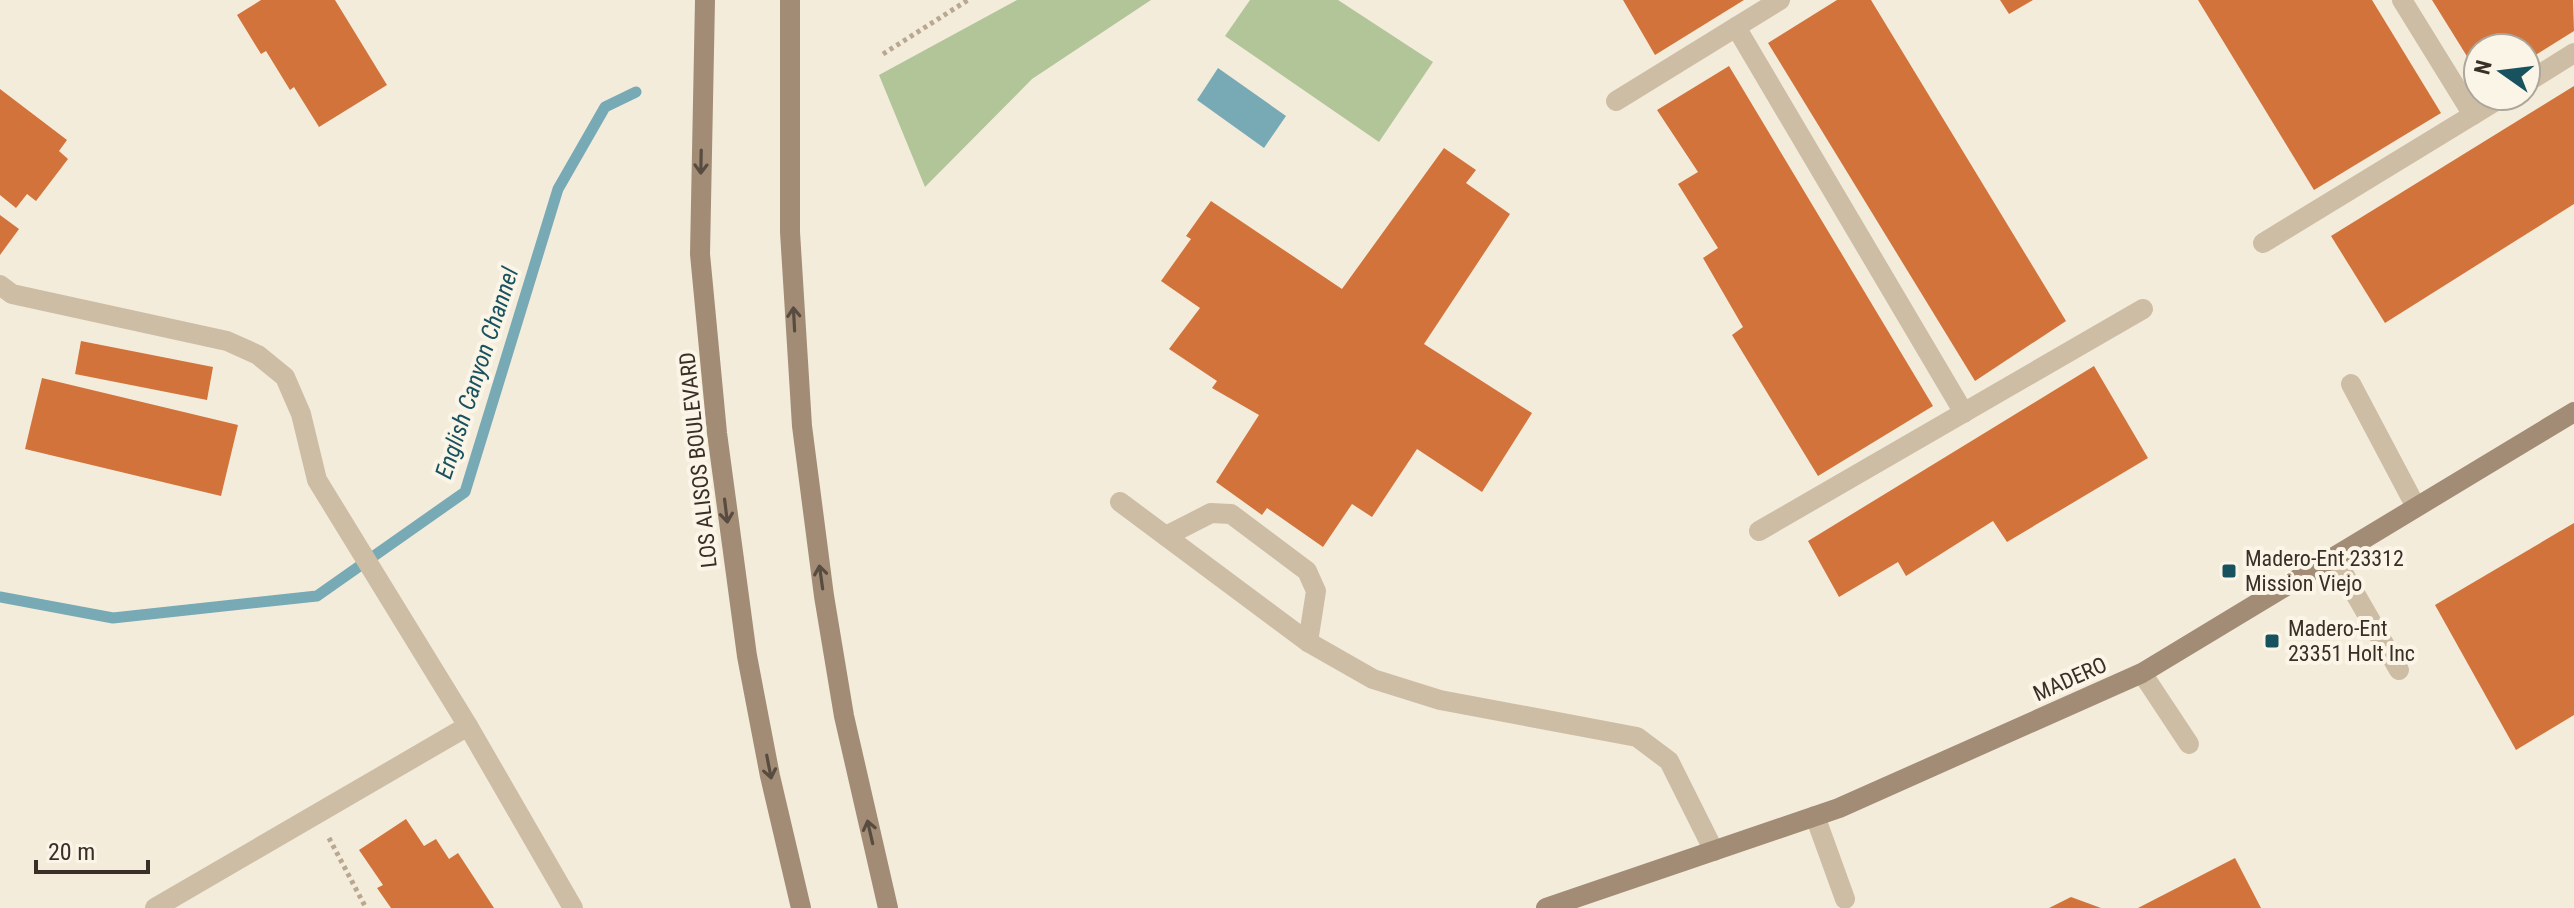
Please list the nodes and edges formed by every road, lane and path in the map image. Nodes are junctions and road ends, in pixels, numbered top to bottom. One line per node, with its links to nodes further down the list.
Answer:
1 (705, 0): 36 (main road, LOS ALISOS BOULEVARD, one-way to 36)
2 (790, 0): 37 (main road, one-way to 2)
3 (968, 0): 8 (path)
4 (1780, 0): 6 (lane)
5 (2402, 0): 12 (lane)
6 (1736, 27): 10 (lane); 18 (lane)
7 (2574, 53): 9 (lane)
8 (883, 54)
9 (2542, 73)
10 (1616, 101)
11 (2478, 112): 12 (lane)
12 (2473, 115): 13 (lane)
13 (2263, 243)
14 (0, 285): 27 (lane)
15 (2143, 309): 18 (lane)
16 (2351, 384): 20 (lane)
17 (2574, 412): 20 (main road, MADERO)
18 (1964, 413): 21 (lane)
19 (1120, 502): 22 (lane)
20 (2416, 507): 23 (main road, MADERO)
21 (1759, 531)
22 (1166, 536): 24 (lane); 24 (lane)
23 (2334, 557): 25 (lane); 26 (main road, MADERO)
24 (1308, 642): 30 (lane)
25 (2399, 670)
26 (2142, 673): 28 (lane); 29 (main road, MADERO)
27 (468, 726): 33 (lane); 35 (lane)
28 (2189, 744)
29 (1815, 816): 30 (main road, MADERO); 32 (lane)
30 (1714, 851): 38 (main road, MADERO)
31 (345, 868): 34 (path)
32 (1845, 899)
33 (155, 908)
34 (366, 908)
35 (573, 908)
36 (801, 908)
37 (888, 908)
38 (1546, 908)

